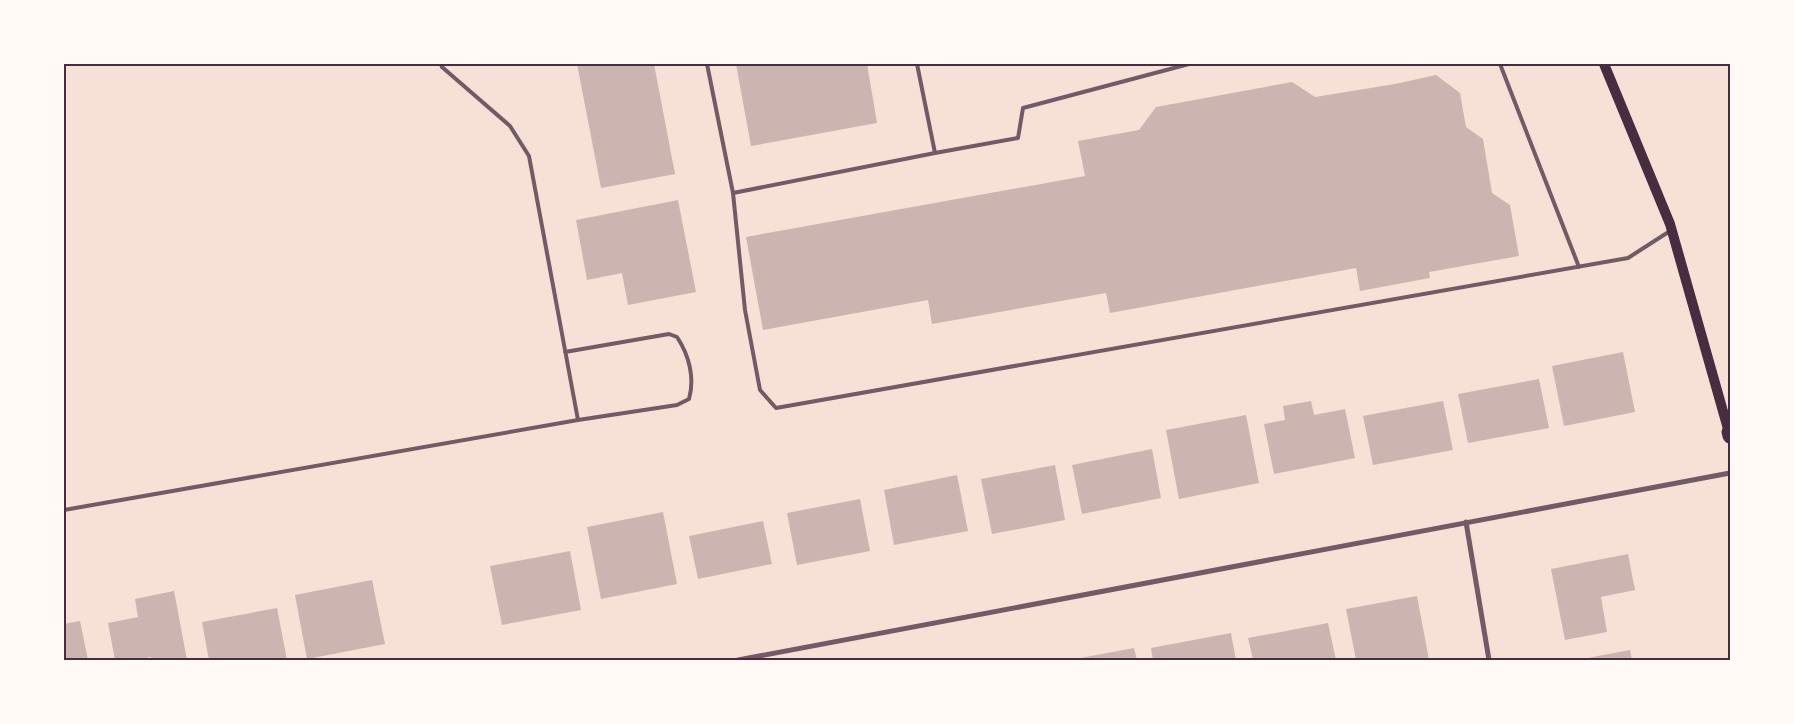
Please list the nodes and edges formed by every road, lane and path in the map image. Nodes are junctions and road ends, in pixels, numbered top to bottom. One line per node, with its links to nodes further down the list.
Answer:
1 (440, 64): 11 (lane)
2 (707, 64): 8 (lane)
3 (916, 64): 7 (lane)
4 (1187, 64): 7 (lane)
5 (1500, 64): 10 (lane)
6 (1604, 64): 9 (main road)
7 (934, 153): 8 (lane)
8 (733, 193): 10 (lane)
9 (1672, 230): 10 (lane); 13 (main road)
10 (1579, 267)
11 (565, 352): 12 (lane); 12 (lane)
12 (578, 420): 15 (lane)
13 (1730, 435)
14 (1730, 473): 16 (street)
15 (64, 510)
16 (1466, 522): 17 (street); 18 (street)
17 (738, 660)
18 (1489, 660)

